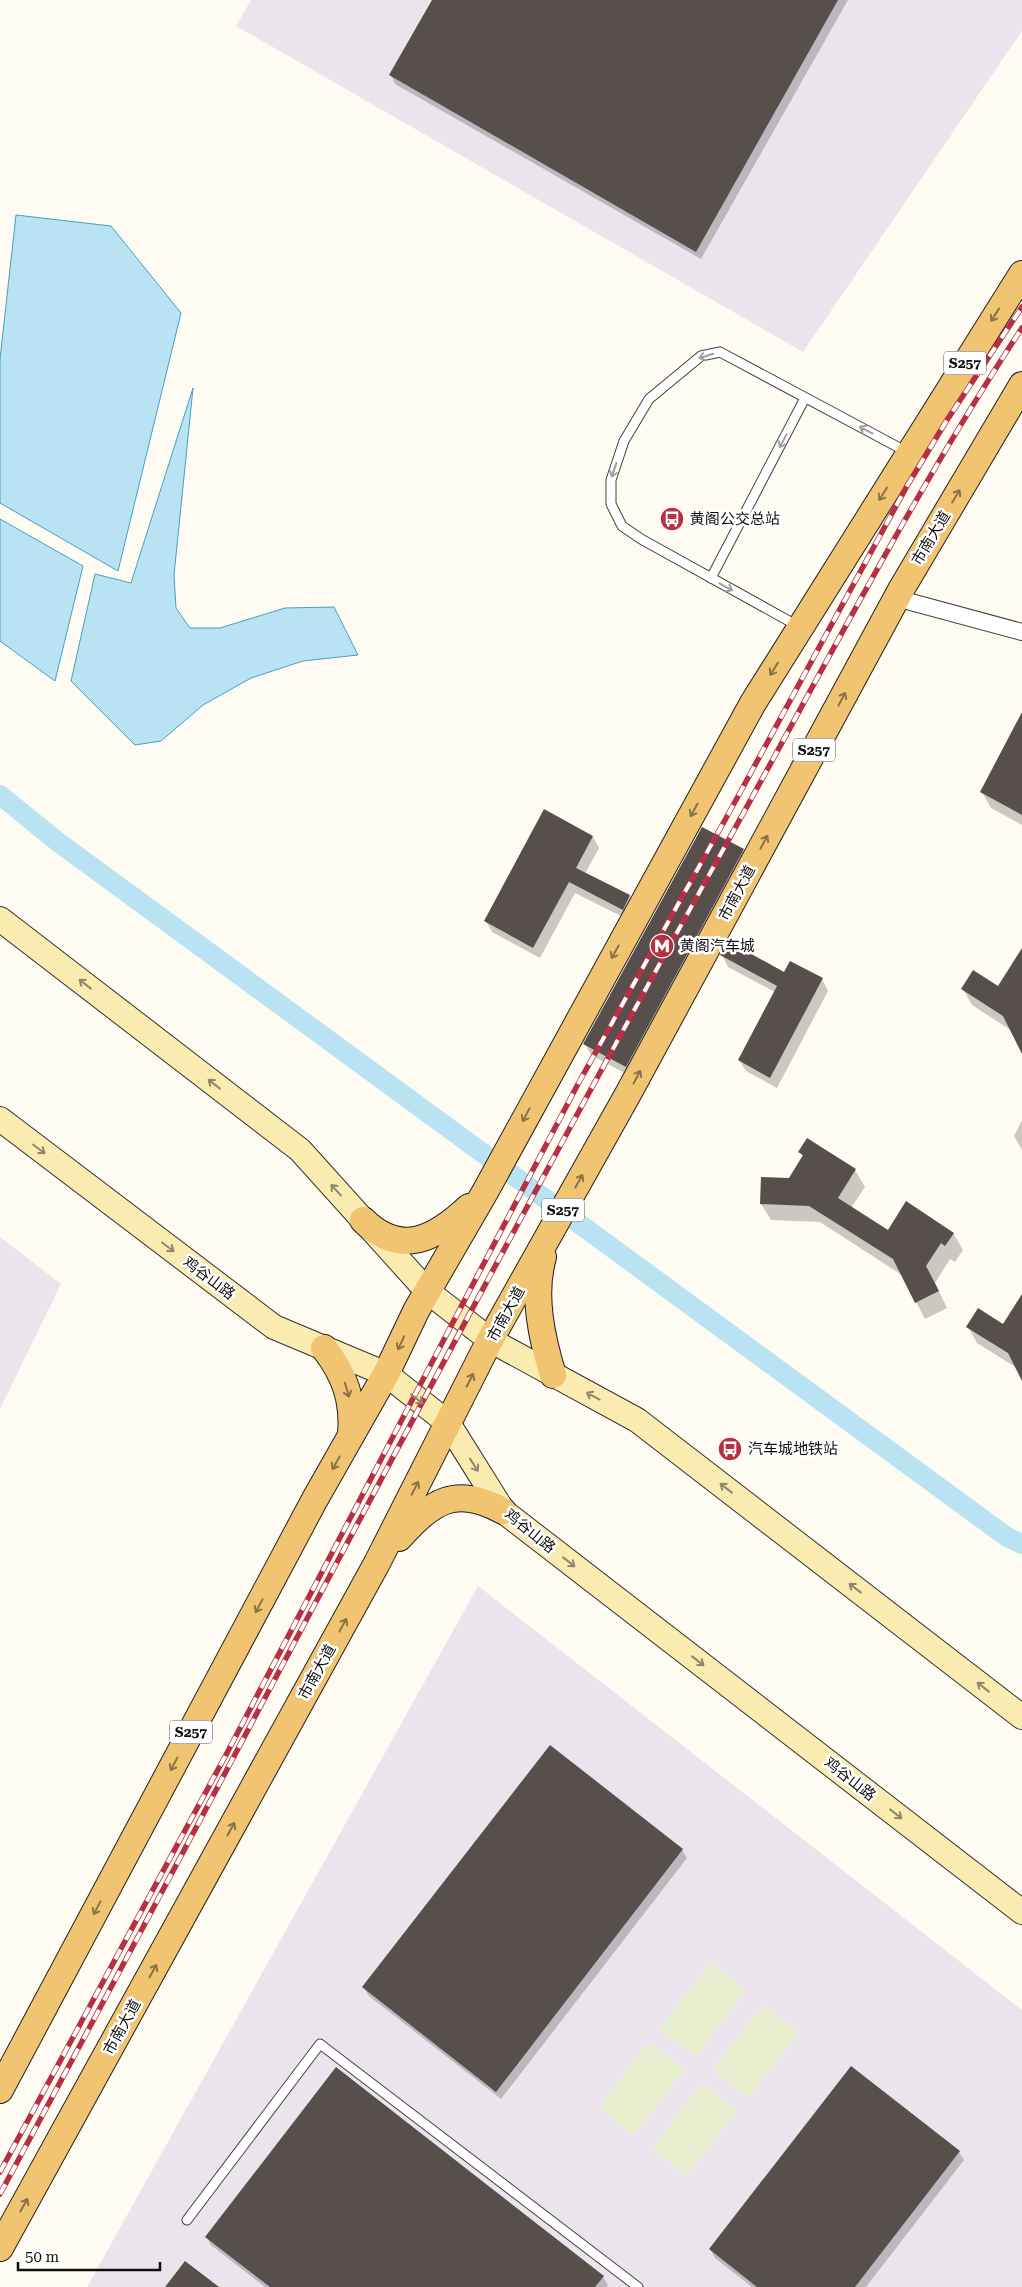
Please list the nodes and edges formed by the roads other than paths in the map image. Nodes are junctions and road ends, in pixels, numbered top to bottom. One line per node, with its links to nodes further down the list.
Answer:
1 (1022, 274): 4 (main road, S257, one-way to 4)
2 (1022, 385): 6 (main road, 市南大道 / S257, one-way to 2)
3 (805, 398): 4 (lane, one-way to 3); 5 (lane, one-way to 5); 5 (lane, one-way to 5)
4 (909, 453): 7 (main road, S257, one-way to 7)
5 (711, 578): 7 (lane, one-way to 7)
6 (896, 598): 8 (street); 13 (main road, 市南大道 / S257, one-way to 6)
7 (800, 627): 11 (main road, S257, one-way to 11)
8 (1022, 632)
9 (0, 919): 12 (main road, one-way to 9)
10 (0, 1120): 16 (main road, 鸡谷山路, one-way to 16)
11 (485, 1192): 12 (main road); 14 (main road, S257)
12 (363, 1220): 14 (main road)
13 (550, 1234): 15 (main road, 市南大道 / S257); 18 (main road)
14 (427, 1291): 15 (main road); 17 (main road, S257, one-way to 17)
15 (490, 1340): 18 (main road); 19 (main road, 市南大道 / S257, one-way to 15)
16 (324, 1348): 17 (main road, 鸡谷山路); 20 (main road, one-way to 20)
17 (386, 1374): 19 (main road, 鸡谷山路, one-way to 19); 20 (main road, S257)
18 (554, 1375): 23 (main road, one-way to 18)
19 (448, 1423): 21 (main road, 鸡谷山路, one-way to 21); 22 (main road, 市南大道 / S257, one-way to 19)
20 (350, 1437): 25 (main road, S257, one-way to 25)
21 (503, 1511): 22 (main road); 24 (main road, 鸡谷山路, one-way to 24)
22 (377, 1563): 27 (main road, 市南大道 / S257, one-way to 22)
23 (1022, 1717)
24 (1022, 1912)
25 (0, 2090)
26 (187, 2220): 28 (lane)
27 (0, 2248)
28 (638, 2287)

